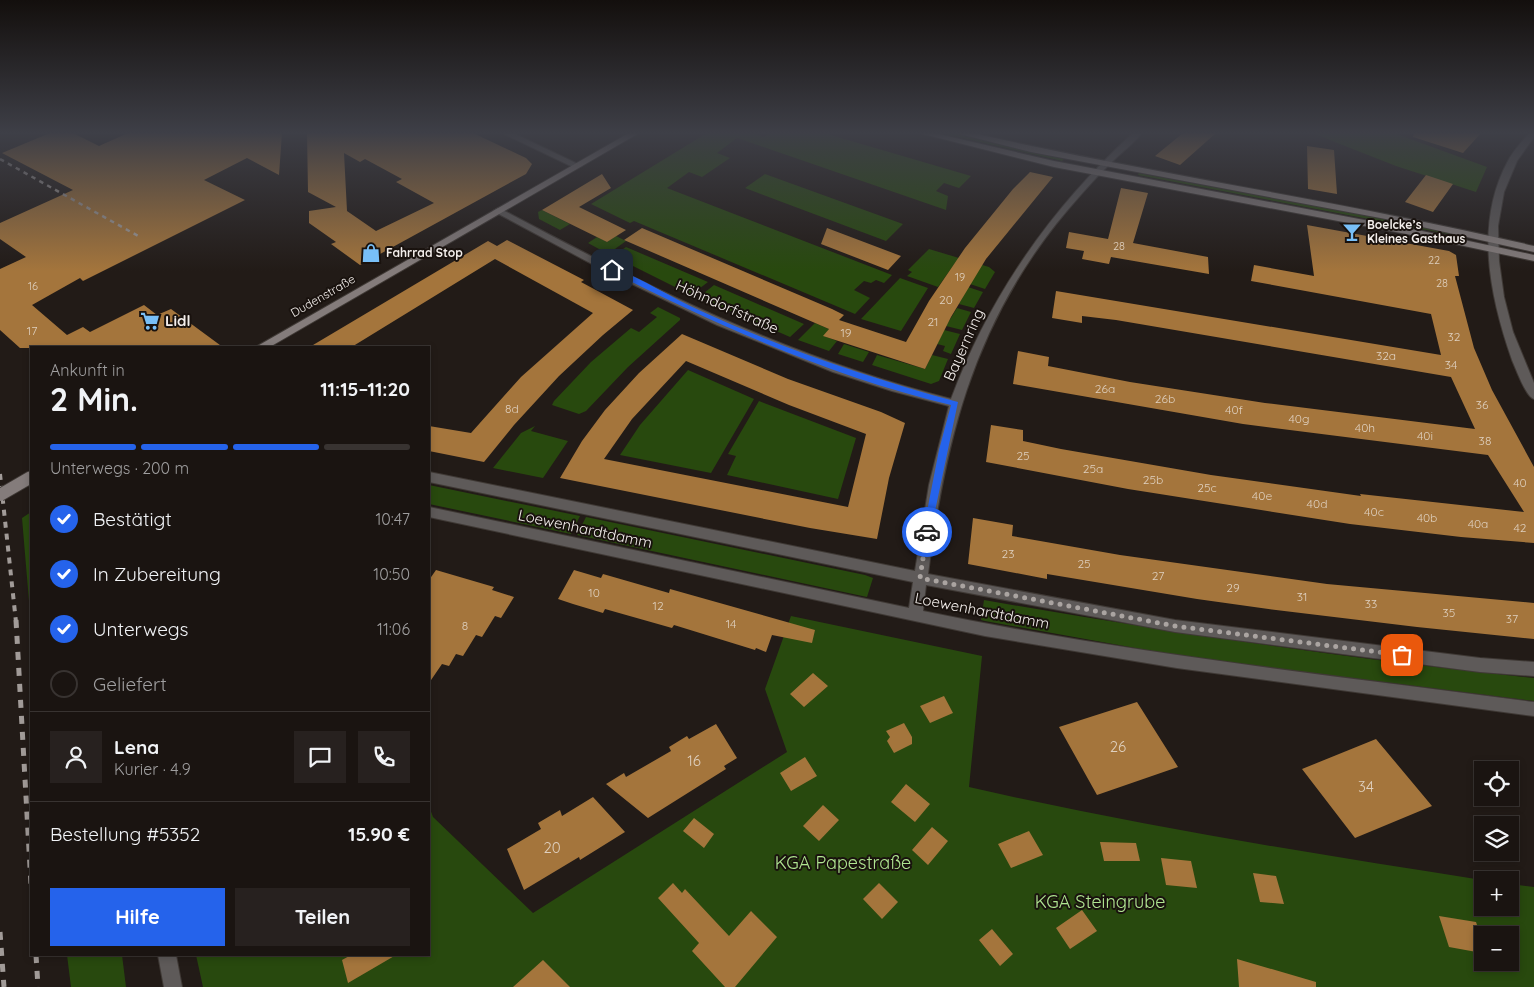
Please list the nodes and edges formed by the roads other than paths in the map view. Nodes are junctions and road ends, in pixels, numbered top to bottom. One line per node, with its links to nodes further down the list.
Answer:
1 (555, 179): 6 (main road, Dudenstraße)
2 (1091, 179): 12 (street, Bayernring)
3 (1135, 179): 7 (main road)
4 (1178, 179): 7 (main road)
5 (1504, 179): 7 (street)
6 (498, 211): 10 (main road, Dudenstraße); 12 (street, Höhndorfstraße)
7 (1494, 245): 8 (main road); 9 (main road); 11 (street)
8 (1534, 250)
9 (1534, 258)
10 (262, 346)
11 (1534, 395)
12 (956, 404): 17 (street, Bayernring)
13 (430, 477): 17 (street, Loewenhardtdamm)
14 (30, 478): 15 (main road, bridge)
15 (0, 495)
16 (430, 512): 18 (street, Loewenhardtdamm)
17 (920, 578): 18 (street, Bayernring); 19 (street, Loewenhardtdamm)
18 (915, 616): 20 (street, Loewenhardtdamm)
19 (1534, 669)
20 (1534, 709)
21 (167, 956): 22 (street)
22 (173, 987)

